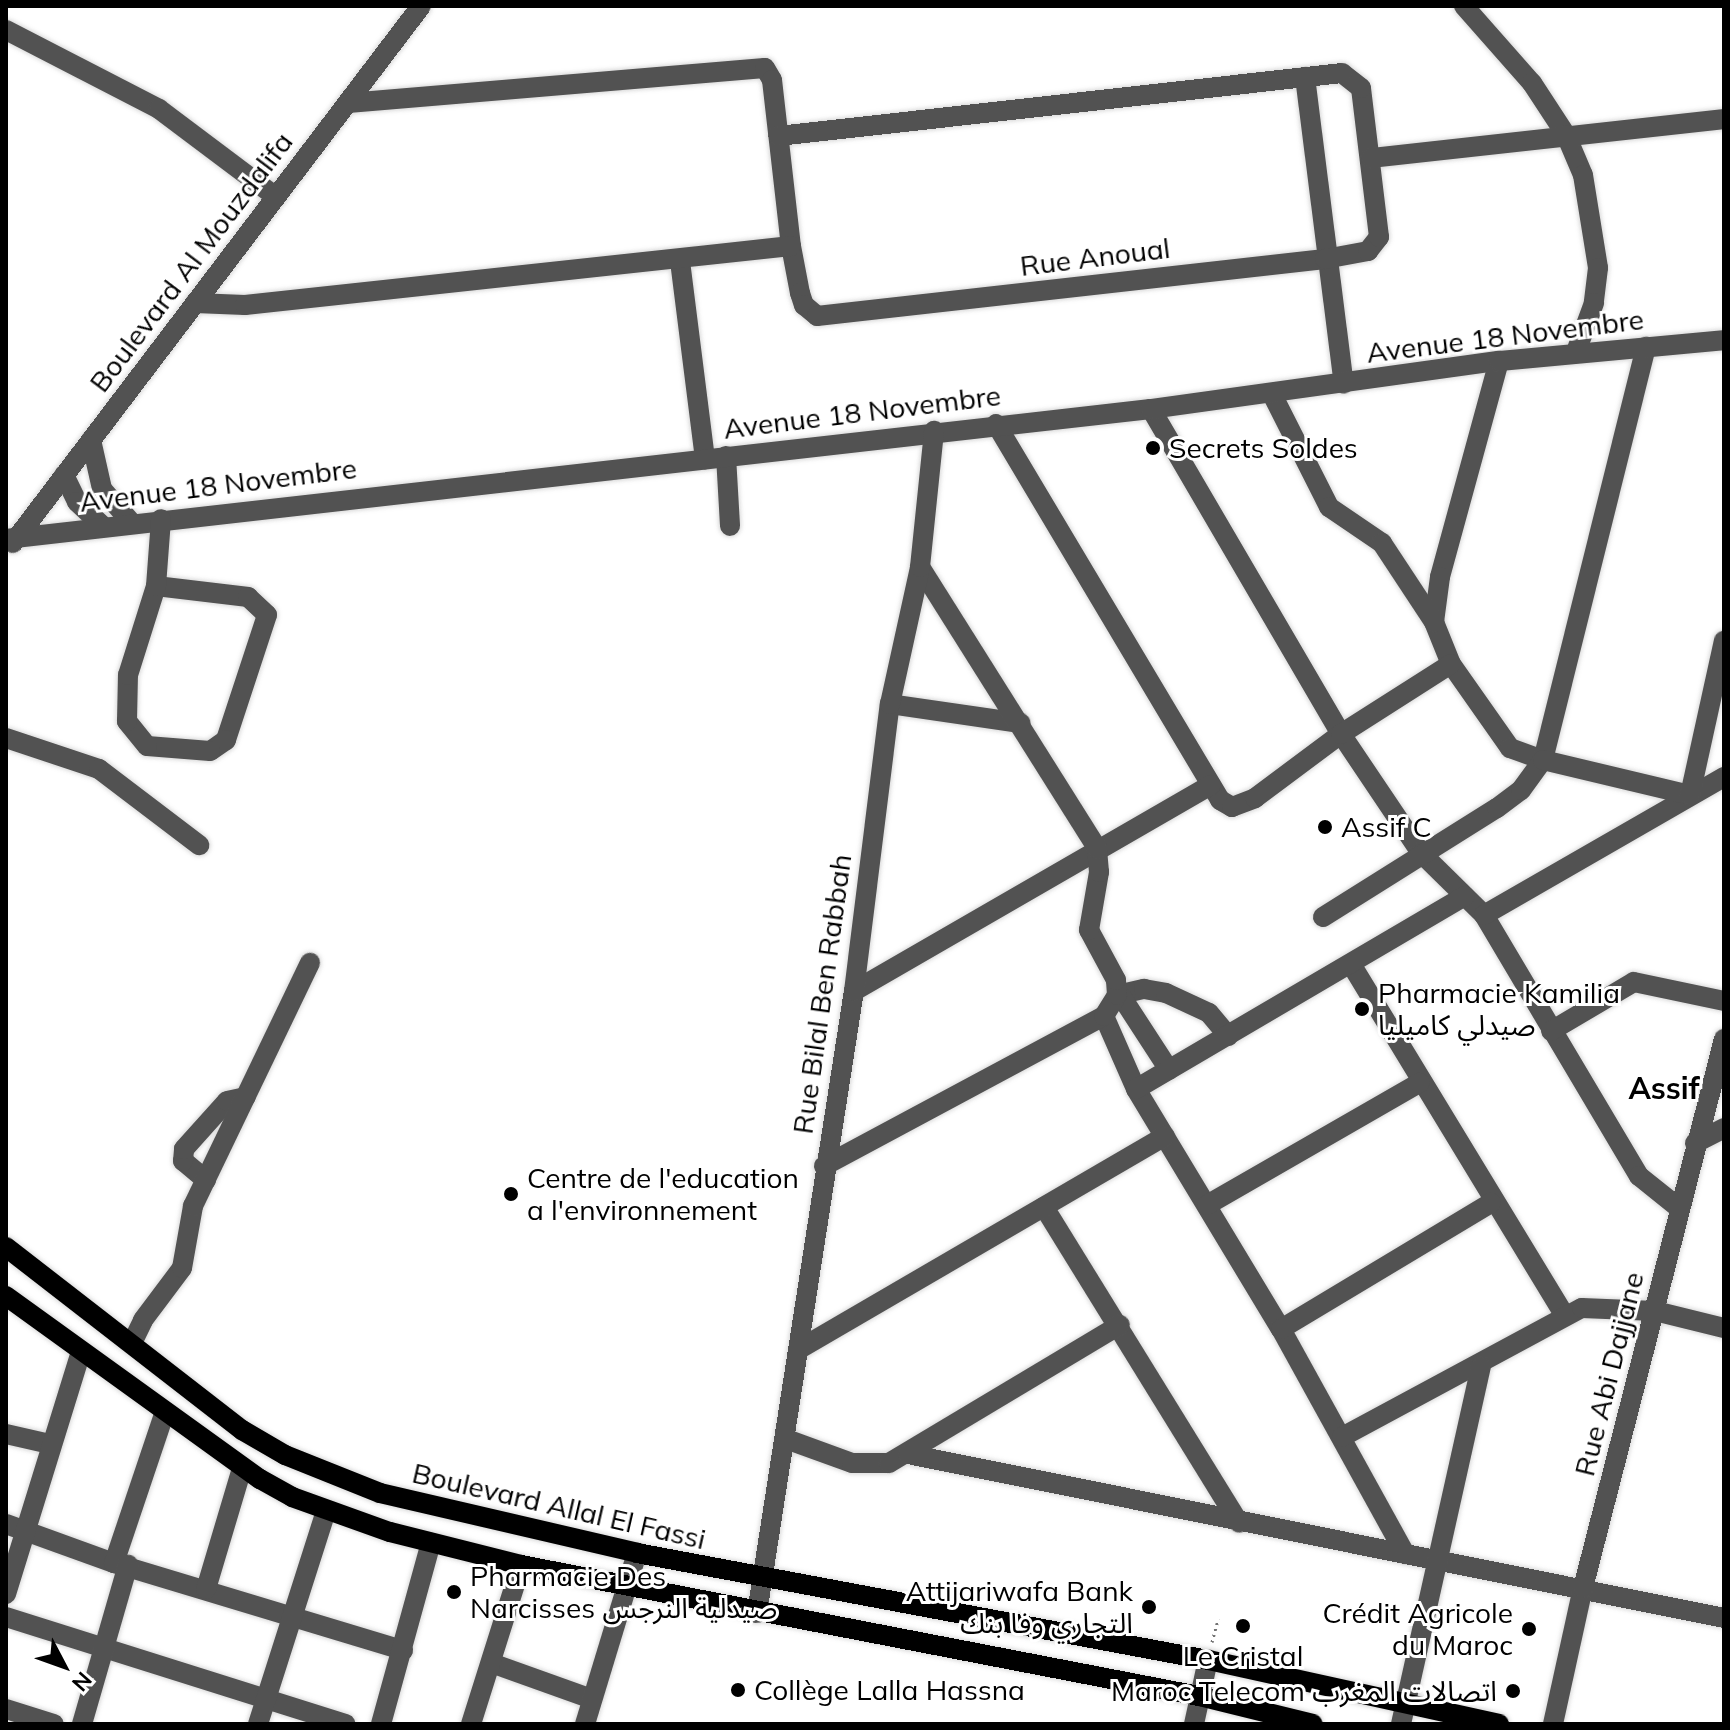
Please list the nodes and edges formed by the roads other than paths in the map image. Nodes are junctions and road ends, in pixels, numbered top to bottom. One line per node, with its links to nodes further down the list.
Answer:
1 (421, 6): 5 (street, Boulevard Al Mouzdalifa)
2 (1464, 6): 7 (street)
3 (6, 30): 10 (street)
4 (1305, 77): 8 (street); 9 (street); 12 (street)
5 (348, 103): 8 (street); 10 (street, Boulevard Al Mouzdalifa)
6 (1724, 119): 7 (street)
7 (1566, 135): 9 (street); 15 (street)
8 (779, 136): 11 (street)
9 (1371, 158): 12 (street, Rue Anoual)
10 (276, 197): 14 (street, Boulevard Al Mouzdalifa)
11 (791, 246): 12 (street, Rue Anoual); 13 (street)
12 (1325, 259): 21 (street)
13 (680, 261): 14 (street); 28 (street)
14 (195, 303): 26 (street, Boulevard Al Mouzdalifa)
15 (1594, 303): 18 (street); 19 (street)
16 (1724, 340): 17 (street, Avenue 18 Novembre)
17 (1646, 347): 18 (street, Avenue 18 Novembre); 44 (street)
18 (1603, 349): 19 (street, Avenue 18 Novembre)
19 (1576, 352): 20 (street, Avenue 18 Novembre)
20 (1499, 361): 21 (street, Avenue 18 Novembre); 37 (street)
21 (1344, 384): 22 (street, Avenue 18 Novembre)
22 (1272, 394): 23 (street, Avenue 18 Novembre); 37 (street)
23 (1151, 409): 24 (street, Avenue 18 Novembre); 42 (street)
24 (996, 424): 25 (street, Avenue 18 Novembre); 46 (street)
25 (934, 431): 27 (street, Avenue 18 Novembre); 35 (street, Rue Bilal Ben Rabbah)
26 (91, 440): 29 (street, Boulevard Al Mouzdalifa); 31 (street)
27 (726, 456): 28 (street, Avenue 18 Novembre); 33 (street)
28 (705, 459): 30 (street, Avenue 18 Novembre)
29 (64, 475): 32 (street); 34 (street, Boulevard Al Mouzdalifa)
30 (161, 519): 31 (street, Avenue 18 Novembre); 36 (street)
31 (131, 522): 32 (street, Avenue 18 Novembre)
32 (103, 526): 34 (street, Avenue 18 Novembre)
33 (730, 526)
34 (10, 543)
35 (920, 567): 40 (street, Rue Bilal Ben Rabbah); 41 (street)
36 (156, 586): 36 (street)
37 (1434, 622): 39 (street)
38 (1724, 641): 47 (street)
39 (1451, 664): 42 (street); 44 (street)
40 (890, 704): 41 (street); 56 (street, Rue Bilal Ben Rabbah)
41 (1021, 723): 49 (street)
42 (1341, 734): 46 (street); 50 (street)
43 (6, 738): 48 (street)
44 (1543, 760): 47 (street); 50 (street)
45 (1724, 777): 47 (street)
46 (1211, 785): 49 (street)
47 (1690, 795): 52 (street)
48 (199, 845)
49 (1097, 848): 56 (street); 57 (street)
50 (1421, 853): 51 (street); 53 (street)
51 (1465, 896): 52 (street); 55 (street)
52 (1484, 915): 60 (street)
53 (1323, 917)
54 (310, 963): 66 (street)
55 (1351, 964): 61 (street); 64 (street)
56 (854, 991): 70 (street, Rue Bilal Ben Rabbah)
57 (1119, 996): 59 (street); 61 (street); 63 (street)
58 (1724, 1001): 60 (street)
59 (1104, 1016): 65 (street); 70 (street)
60 (1551, 1031): 75 (street)
61 (1228, 1036): 63 (street)
62 (1723, 1049): 69 (street, Rue Abi Dajjane)
63 (1169, 1070): 65 (street)
64 (1419, 1083): 72 (street); 73 (street)
65 (1136, 1089): 68 (street)
66 (246, 1097): 71 (street); 71 (street)
67 (1724, 1128): 69 (street)
68 (1165, 1136): 73 (street); 74 (street)
69 (1695, 1143): 75 (street, Rue Abi Dajjane)
70 (824, 1166): 86 (street, Rue Bilal Ben Rabbah)
71 (206, 1180): 77 (street)
72 (1491, 1203): 80 (street); 84 (street)
73 (1207, 1205): 84 (street)
74 (1044, 1207): 81 (street); 86 (street)
75 (1679, 1208): 79 (street, Rue Abi Dajjane)
76 (6, 1247): 82 (main road, Boulevard Allal El Fassi)
77 (185, 1257): 82 (street); 85 (street)
78 (6, 1296): 87 (main road)
79 (1655, 1311): 80 (street); 83 (street); 107 (street, Rue Abi Dajjane)
80 (1564, 1315): 88 (street)
81 (1120, 1325): 94 (street); 97 (street)
82 (112, 1326): 85 (main road, Boulevard Allal El Fassi)
83 (1724, 1328)
84 (1281, 1329): 91 (street)
85 (132, 1343): 100 (main road, Boulevard Allal El Fassi)
86 (801, 1348): 92 (street, Rue Bilal Ben Rabbah)
87 (81, 1352): 89 (main road); 93 (street)
88 (1481, 1367): 91 (street); 102 (street)
89 (164, 1414): 95 (main road); 103 (street)
90 (6, 1434): 93 (street)
91 (1342, 1437): 101 (street)
92 (786, 1439): 94 (street); 105 (street, Rue Bilal Ben Rabbah)
93 (50, 1444): 98 (street)
94 (908, 1454): 97 (street)
95 (242, 1468): 96 (main road); 108 (street)
96 (326, 1511): 99 (main road); 111 (street)
97 (1239, 1523): 101 (street)
98 (16, 1527): 103 (street); 109 (street)
99 (431, 1543): 104 (main road); 115 (street)
100 (637, 1553): 105 (main road, Boulevard Allal El Fassi); 106 (street)
101 (1405, 1554): 102 (street)
102 (1439, 1561): 107 (street); 121 (street)
103 (121, 1564): 108 (street); 114 (street)
104 (521, 1565): 106 (main road); 117 (street)
105 (765, 1579): 110 (street, Rue Bilal Ben Rabbah); 116 (main road, Boulevard Allal El Fassi)
106 (630, 1584): 110 (main road); 119 (street)
107 (1583, 1588): 113 (street); 134 (street, Rue Abi Dajjane)
108 (206, 1589): 111 (street)
109 (6, 1594)
110 (757, 1613): 118 (main road)
111 (291, 1615): 115 (street); 120 (street)
112 (6, 1617): 114 (street)
113 (1724, 1618)
114 (102, 1649): 120 (street); 125 (street)
115 (403, 1650): 123 (street)
116 (1208, 1660): 118 (street); 121 (main road, Boulevard Allal El Fassi)
117 (494, 1664): 119 (street); 128 (street)
118 (1199, 1696): 130 (street); 131 (main road)
119 (592, 1699): 129 (street)
120 (265, 1700): 126 (street); 127 (street)
121 (1404, 1701): 132 (street); 133 (main road, Boulevard Allal El Fassi)
122 (6, 1709): 124 (street)
123 (387, 1722)
124 (54, 1724)
125 (82, 1724)
126 (258, 1724)
127 (346, 1724)
128 (471, 1724)
129 (585, 1724)
130 (1194, 1724)
131 (1313, 1724)
132 (1401, 1724)
133 (1499, 1724)
134 (1553, 1724)

